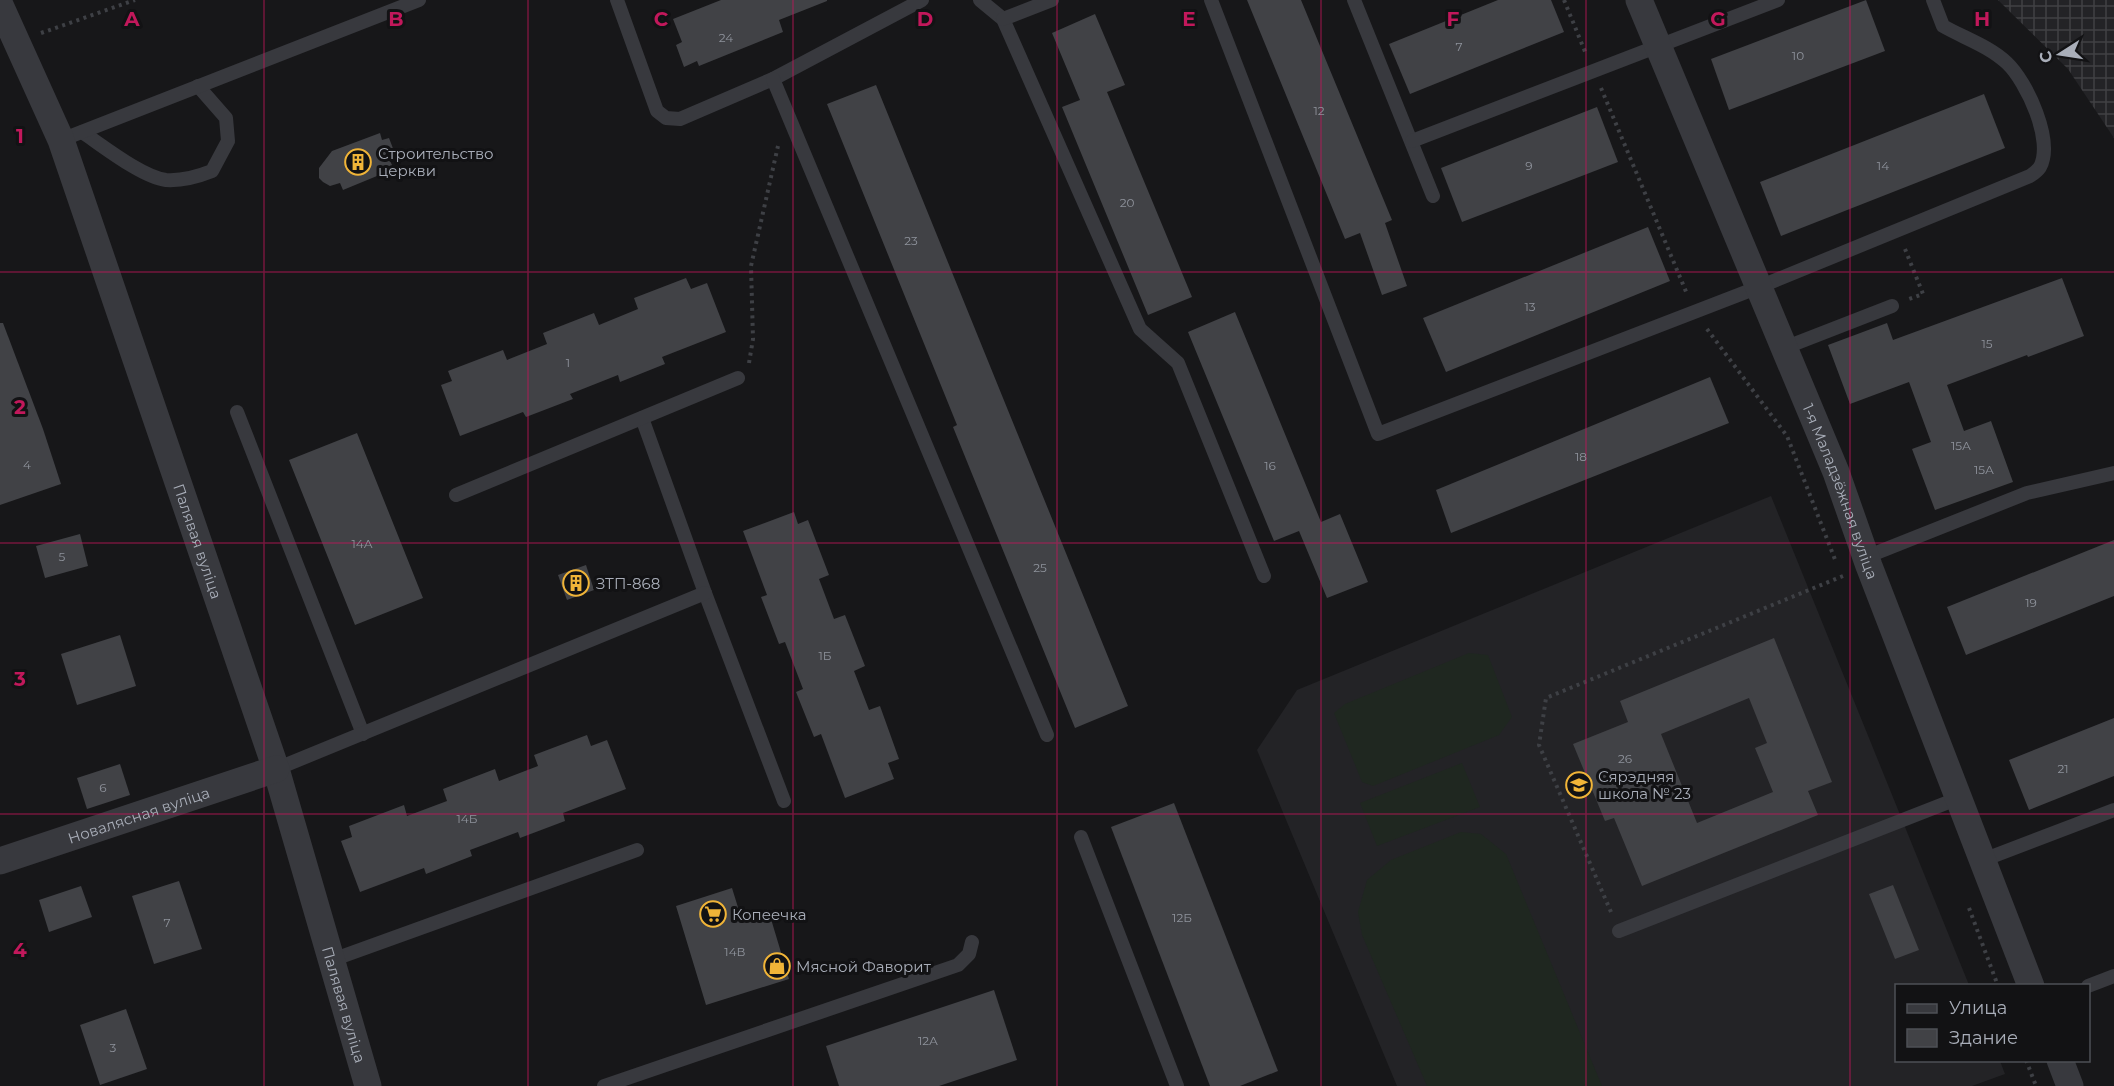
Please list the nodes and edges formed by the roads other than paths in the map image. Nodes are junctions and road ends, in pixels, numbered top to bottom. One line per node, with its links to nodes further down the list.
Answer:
1 (419, 0): 15 (lane)
2 (617, 0): 14 (lane)
3 (922, 0): 14 (lane)
4 (980, 0): 12 (lane)
5 (1052, 0): 12 (lane)
6 (1211, 0): 19 (lane)
7 (1354, 0): 17 (lane)
8 (1639, 0): 13 (street, 1-я Маладзёжная вуліца)
9 (1778, 0): 13 (lane)
10 (1933, 0): 19 (lane)
11 (0, 5): 16 (street, Палявая вуліца)
12 (1003, 20): 28 (lane)
13 (1659, 47): 17 (lane); 19 (street, 1-я Маладзёжная вуліца)
14 (773, 79): 31 (lane)
15 (198, 86): 16 (lane); 16 (lane)
16 (71, 136): 32 (street, Палявая вуліца)
17 (1412, 141): 18 (lane)
18 (1433, 196)
19 (1759, 287): 21 (street, 1-я Маладзёжная вуліца)
20 (1892, 306): 21 (lane)
21 (1784, 348): 27 (street, 1-я Маладзёжная вуліца)
22 (738, 378): 24 (lane)
23 (237, 412): 30 (lane)
24 (642, 418): 26 (lane); 29 (lane)
25 (2114, 473): 27 (lane)
26 (456, 495)
27 (1866, 558): 33 (street, 1-я Маладзёжная вуліца)
28 (1264, 576)
29 (705, 593): 30 (lane); 34 (lane)
30 (363, 734): 32 (lane)
31 (1047, 735)
32 (276, 769): 39 (street, Новалясная вуліца); 42 (street, Палявая вуліца)
33 (1959, 798): 38 (street, 1-я Маладзёжная вуліца); 40 (lane)
34 (784, 801)
35 (2114, 810): 38 (lane)
36 (1081, 837): 49 (lane)
37 (637, 850): 42 (lane)
38 (1983, 860): 44 (street, 1-я Маладзёжная вуліца)
39 (0, 861)
40 (1619, 931)
41 (972, 942): 48 (lane)
42 (332, 960): 47 (street, Палявая вуліца)
43 (2114, 976): 45 (lane)
44 (2030, 984)
45 (2090, 985)
46 (2061, 1062): 50 (street)
47 (368, 1086)
48 (604, 1086)
49 (1177, 1086)
50 (2070, 1086)

